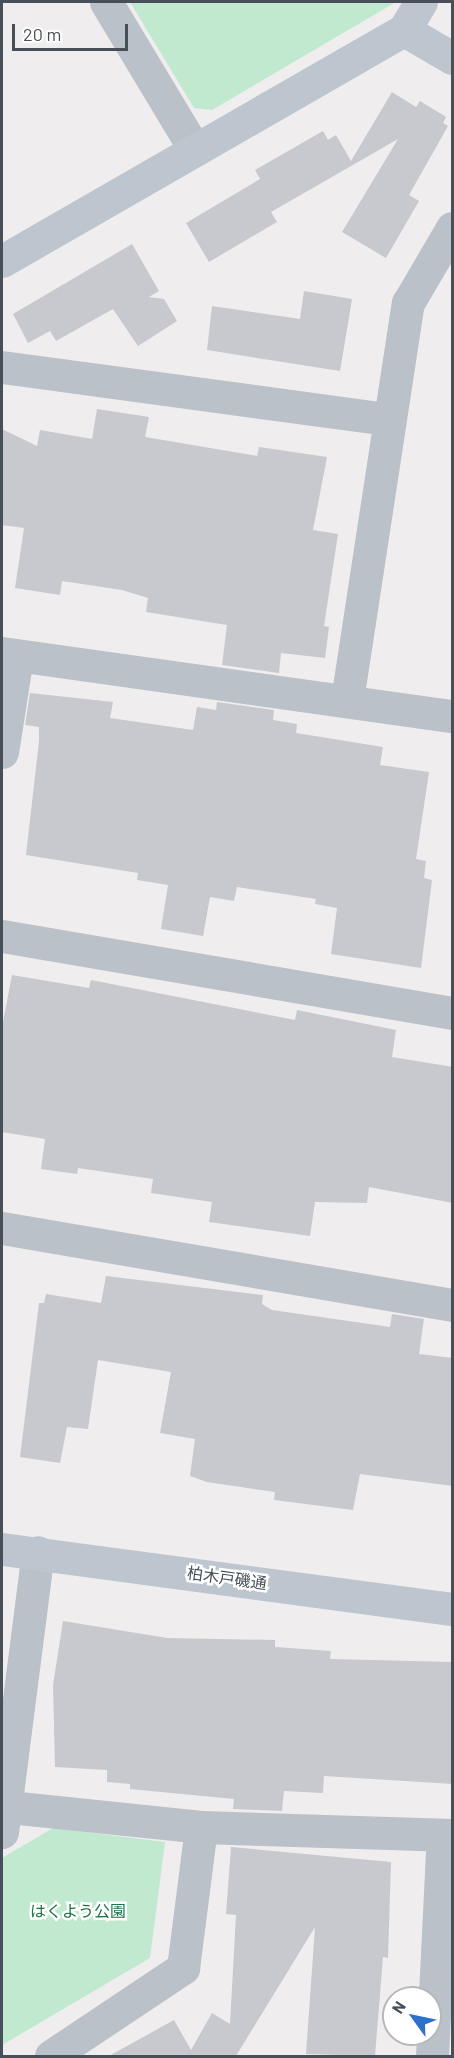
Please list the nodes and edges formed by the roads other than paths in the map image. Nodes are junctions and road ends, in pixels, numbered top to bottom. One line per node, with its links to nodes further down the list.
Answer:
1 (106, 2): 5 (street)
2 (421, 2): 3 (street)
3 (404, 30): 4 (street); 5 (street)
4 (453, 58)
5 (193, 147): 7 (street)
6 (453, 228): 9 (street)
7 (2, 261)
8 (2, 367): 9 (street)
9 (389, 419): 11 (street)
10 (9, 655): 11 (street); 13 (street)
11 (347, 700): 12 (street)
12 (453, 716)
13 (2, 752)
14 (2, 936): 15 (street)
15 (453, 1013)
16 (2, 1228): 17 (street)
17 (453, 1305)
18 (2, 1549): 19 (street, 柏木戸磯通)
19 (38, 1552): 20 (street, 柏木戸磯通); 21 (street)
20 (453, 1608)
21 (5, 1820): 22 (street)
22 (201, 1827): 23 (street); 24 (street)
23 (448, 1835): 25 (street)
24 (51, 2056)
25 (432, 2056)

